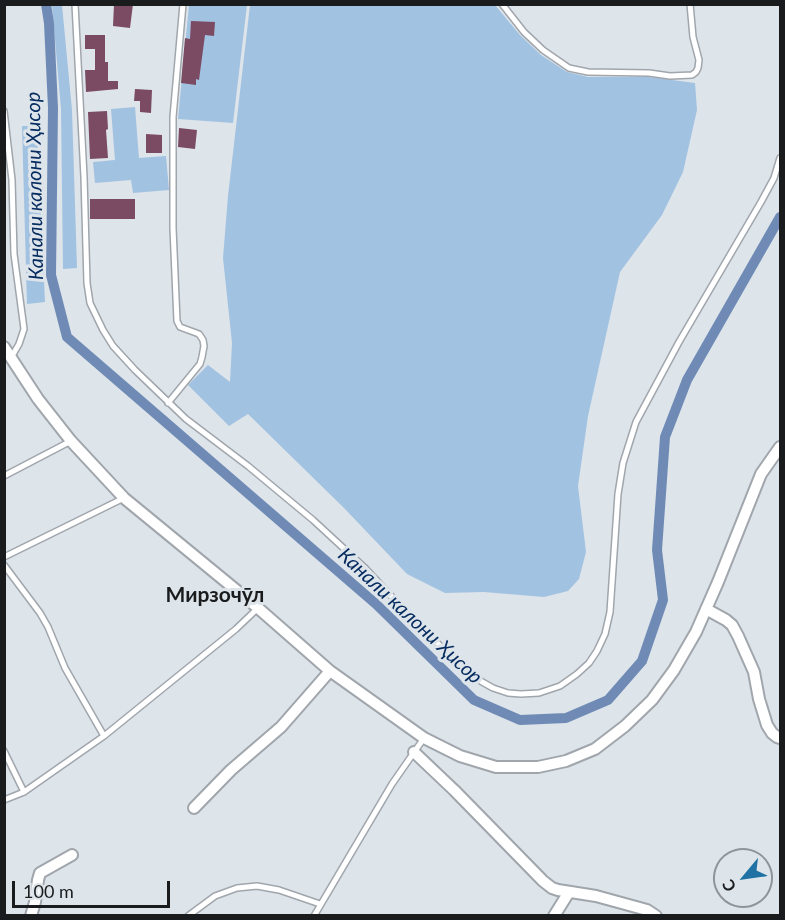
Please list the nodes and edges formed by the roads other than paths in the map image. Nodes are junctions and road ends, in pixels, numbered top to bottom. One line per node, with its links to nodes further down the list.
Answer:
1 (75, 4): 9 (lane)
2 (183, 4): 9 (lane)
3 (502, 4): 4 (lane)
4 (690, 4)
5 (4, 111): 8 (lane)
6 (780, 158): 9 (lane)
7 (4, 347): 8 (street)
8 (12, 356): 10 (street)
9 (168, 403)
10 (70, 441): 12 (lane); 13 (street)
11 (780, 447): 17 (street)
12 (4, 476)
13 (124, 498): 14 (lane); 16 (street)
14 (4, 556)
15 (4, 565): 19 (lane)
16 (258, 608): 18 (street); 19 (lane)
17 (706, 609): 20 (street); 21 (street)
18 (330, 671): 20 (street); 26 (street)
19 (104, 736): 24 (lane)
20 (424, 738): 23 (lane)
21 (780, 738)
22 (4, 751): 24 (lane)
23 (414, 752): 28 (street); 29 (lane)
24 (24, 792): 25 (lane)
25 (4, 800)
26 (194, 808)
27 (72, 855): 30 (street)
28 (569, 892): 33 (street); 34 (street)
29 (320, 904): 31 (lane); 32 (lane)
30 (31, 915)
31 (188, 915)
32 (314, 915)
33 (555, 915)
34 (656, 915)

